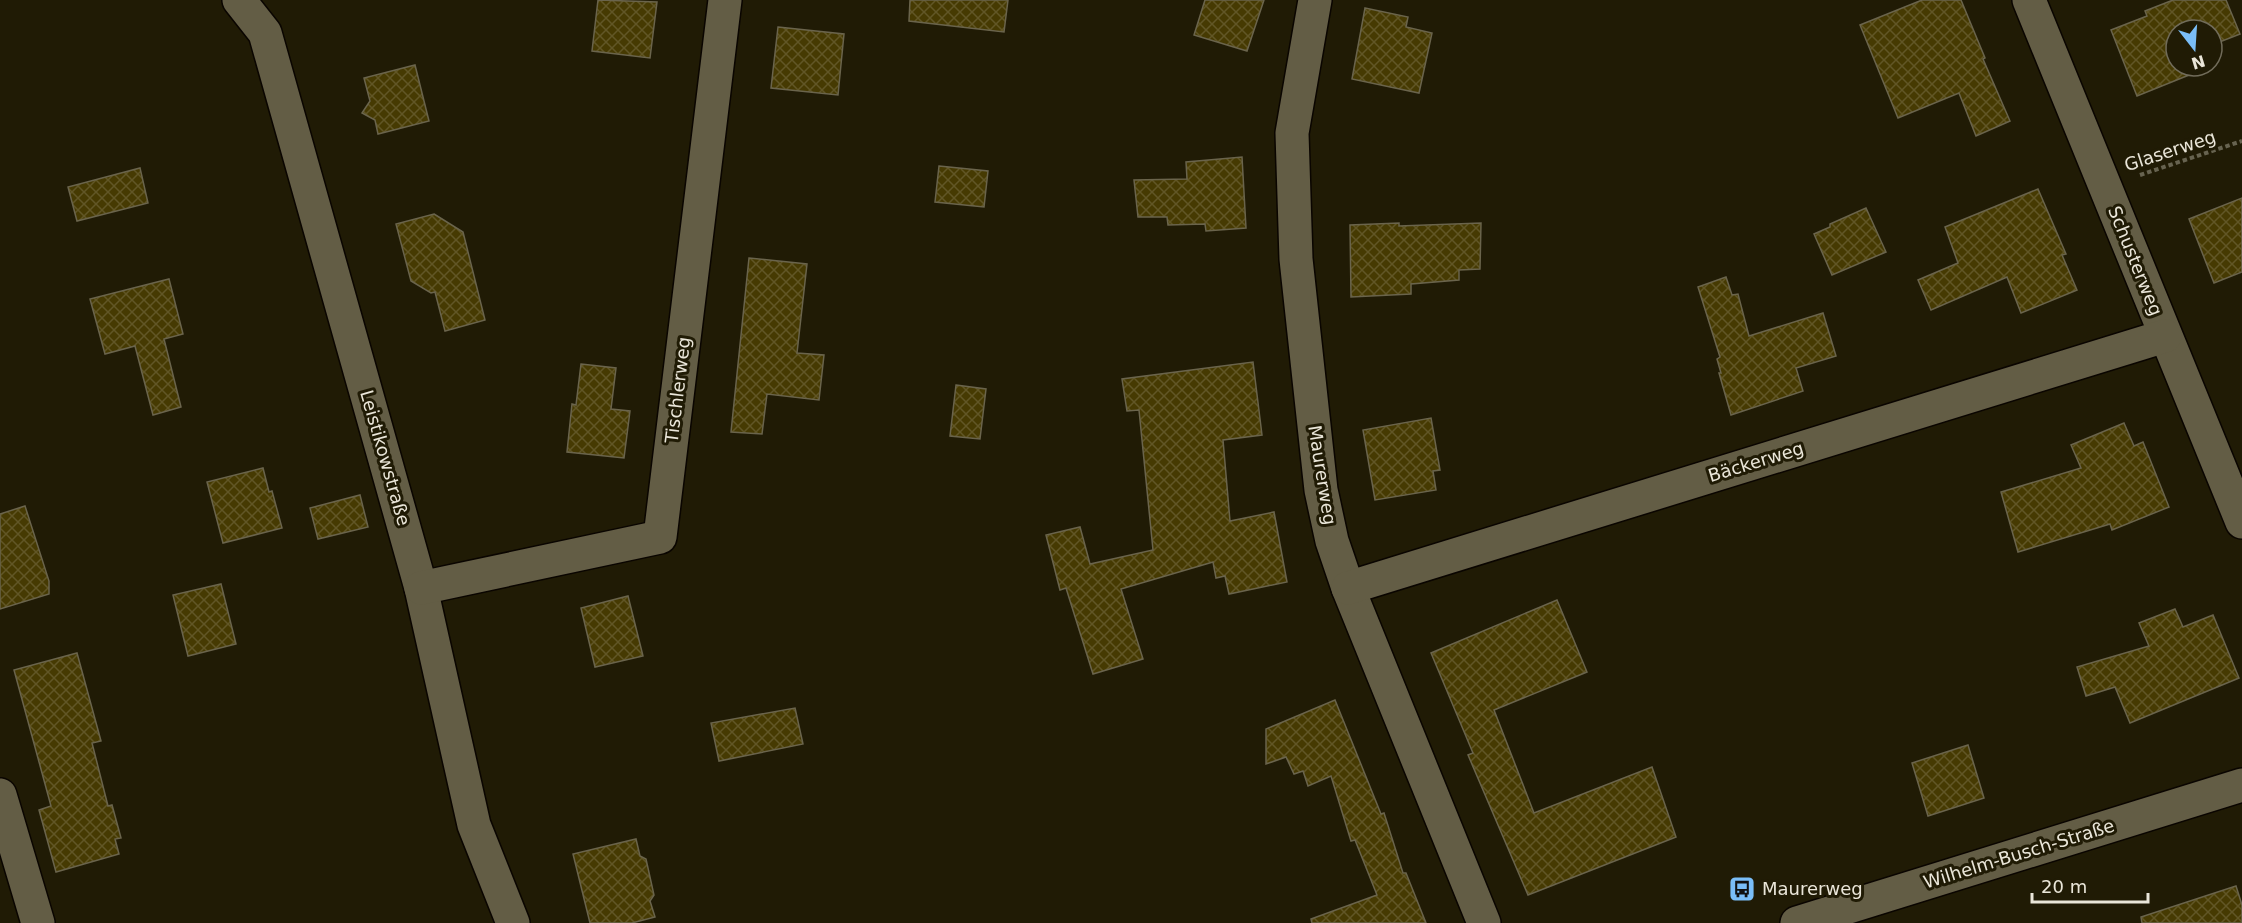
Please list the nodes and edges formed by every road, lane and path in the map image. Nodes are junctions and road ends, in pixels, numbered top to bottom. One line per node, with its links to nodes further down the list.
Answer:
1 (238, 0): 9 (street, Leistikowstraße)
2 (725, 0): 9 (street, Tischlerweg)
3 (1315, 0): 10 (street, Maurerweg)
4 (2029, 0): 6 (street, Schusterweg)
5 (2242, 141): 6 (path, Glaserweg)
6 (2106, 186): 7 (street, Schusterweg)
7 (2165, 336): 8 (street, Schusterweg); 10 (street, Bäckerweg)
8 (2242, 522)
9 (421, 588): 14 (street, Leistikowstraße)
10 (1348, 588): 15 (street, Maurerweg)
11 (2242, 785): 16 (street, Wilhelm-Busch-Straße)
12 (0, 795): 13 (street)
13 (38, 923)
14 (513, 923)
15 (1484, 923)
16 (1797, 923)

